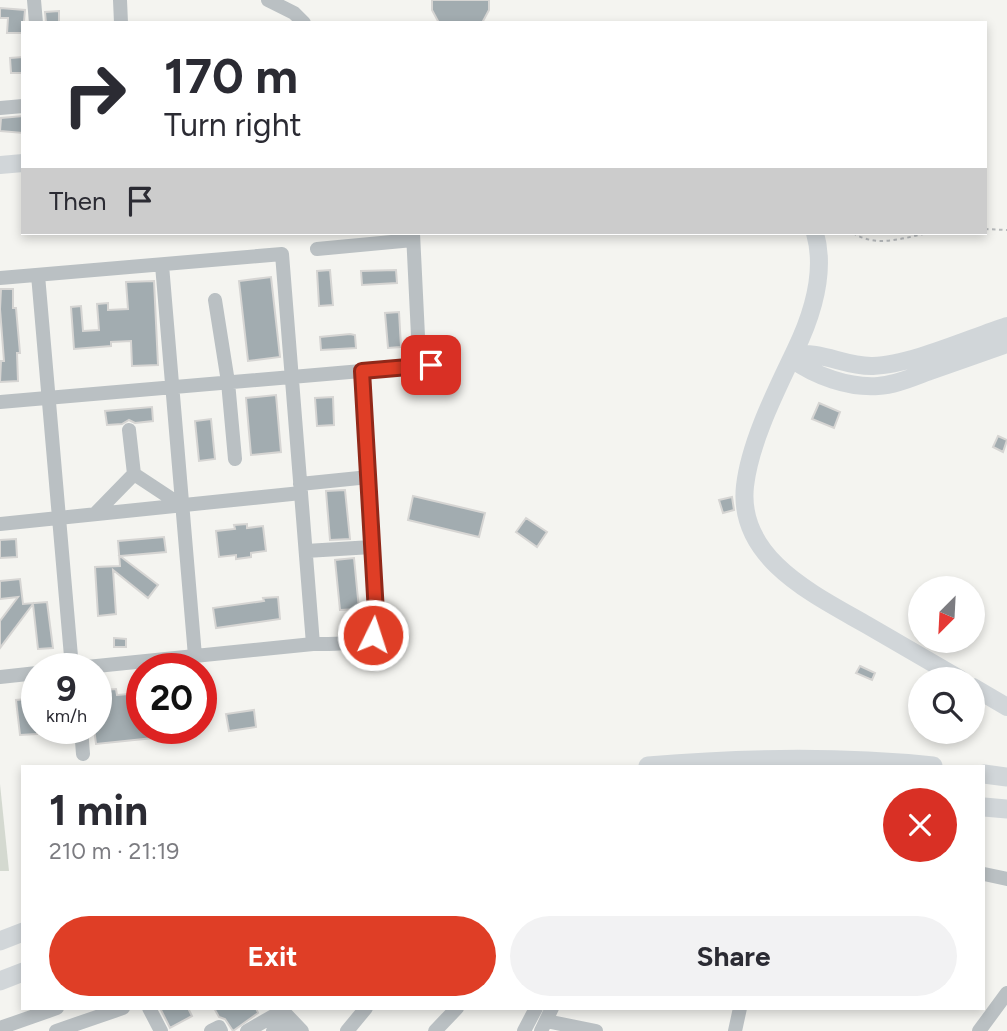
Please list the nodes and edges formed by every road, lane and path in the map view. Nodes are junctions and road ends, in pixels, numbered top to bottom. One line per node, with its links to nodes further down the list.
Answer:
1 (34, 0): 4 (street)
2 (120, 0): 5 (street)
3 (268, 0): 6 (street)
4 (36, 21)
5 (121, 21)
6 (302, 21)
7 (21, 106): 8 (street)
8 (0, 108)
9 (0, 159): 11 (street)
10 (21, 163): 11 (main road)
11 (0, 165)
12 (987, 229): 13 (path)
13 (1007, 230)
14 (816, 235): 23 (main road)
15 (858, 235): 16 (path)
16 (918, 235)
17 (413, 236): 18 (street); 25 (street)
18 (317, 249)
19 (162, 265): 20 (street); 32 (street); 34 (street)
20 (38, 275): 21 (street); 36 (street)
21 (0, 278)
22 (215, 300): 33 (street)
23 (809, 315): 27 (main road); 28 (main road)
24 (1007, 326): 27 (main road)
25 (418, 336)
26 (1007, 344): 31 (main road)
27 (825, 356): 28 (main road)
28 (792, 357): 31 (main road); 35 (main road)
29 (431, 365): 30 (street)
30 (362, 371): 32 (street); 41 (street)
31 (813, 372): 35 (main road)
32 (291, 376): 33 (street); 42 (street)
33 (228, 382): 34 (street); 39 (street)
34 (172, 387): 36 (street); 43 (street)
35 (779, 388): 53 (main road)
36 (48, 397): 37 (street); 45 (street)
37 (0, 401)
38 (128, 430): 40 (street)
39 (235, 459)
40 (134, 474): 43 (street); 44 (street)
41 (369, 477): 42 (street); 47 (street)
42 (301, 488): 43 (street); 48 (street)
43 (181, 505): 44 (street); 51 (street)
44 (95, 514): 45 (street)
45 (59, 518): 46 (street); 50 (street)
46 (0, 524)
47 (372, 547): 48 (street); 49 (street)
48 (306, 551): 49 (street)
49 (313, 644): 52 (street)
50 (73, 653)
51 (195, 653)
52 (217, 654)
53 (939, 667)
54 (21, 675): 55 (street)
55 (0, 677)
56 (985, 694): 57 (main road)
57 (1007, 706)
58 (82, 744): 59 (street)
59 (83, 754)
60 (659, 765): 61 (highway)
61 (913, 765)
62 (985, 774): 63 (highway)
63 (1007, 777)
64 (985, 807): 65 (highway)
65 (1007, 809)
66 (985, 874): 67 (street)
67 (1007, 879)
68 (21, 933): 69 (highway)
69 (0, 941)
70 (21, 973): 71 (highway)
71 (0, 981)
72 (1007, 993): 94 (street)
73 (51, 1010): 82 (street)
74 (116, 1010): 83 (street)
75 (150, 1010): 84 (street)
76 (364, 1010): 89 (street)
77 (455, 1010): 90 (street)
78 (535, 1010): 91 (street)
79 (740, 1010): 93 (street)
80 (290, 1020): 87 (street); 88 (street)
81 (546, 1020): 92 (street)
82 (0, 1028)
83 (56, 1031)
84 (160, 1031)
85 (211, 1031): 86 (street)
86 (220, 1031)
87 (247, 1031)
88 (273, 1031)
89 (347, 1031)
90 (435, 1031)
91 (524, 1031)
92 (596, 1031)
93 (735, 1031)
94 (979, 1031)

